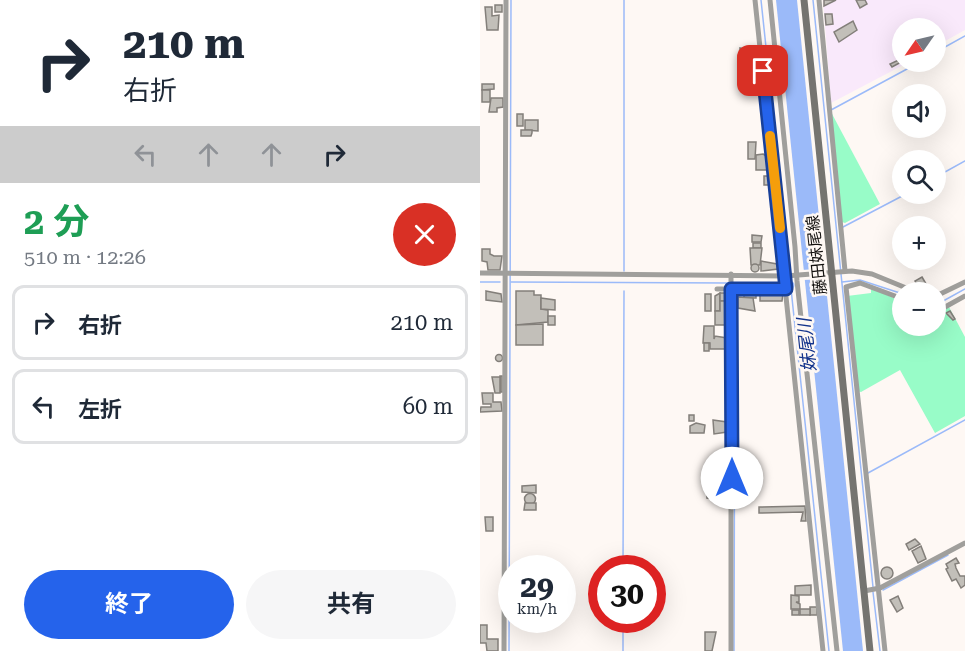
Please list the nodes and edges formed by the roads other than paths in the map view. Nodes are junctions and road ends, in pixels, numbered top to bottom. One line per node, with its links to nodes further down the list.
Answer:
1 (506, 0): 9 (street)
2 (755, 0): 10 (street)
3 (770, 0): 10 (street)
4 (804, 0): 6 (main road, 藤田妹尾線)
5 (819, 0): 6 (street)
6 (818, 53): 7 (main road, 藤田妹尾線); 7 (street)
7 (837, 272): 10 (street); 13 (street); 23 (main road, 藤田妹尾線)
8 (480, 273): 9 (street)
9 (508, 273): 12 (street); 24 (street)
10 (792, 275): 12 (street); 16 (street); 27 (street)
11 (965, 282): 18 (street)
12 (732, 284): 15 (street); 16 (street); 25 (street)
13 (881, 285): 14 (street); 17 (street); 23 (street)
14 (892, 287)
15 (717, 289)
16 (786, 289): 26 (street)
17 (892, 292)
18 (946, 292)
19 (965, 296): 20 (street)
20 (946, 306)
21 (963, 544): 22 (street); 23 (street)
22 (965, 553)
23 (872, 590): 28 (main road, 藤田妹尾線); 29 (street)
24 (504, 651)
25 (731, 651)
26 (823, 651)
27 (837, 651)
28 (870, 651)
29 (885, 651)

